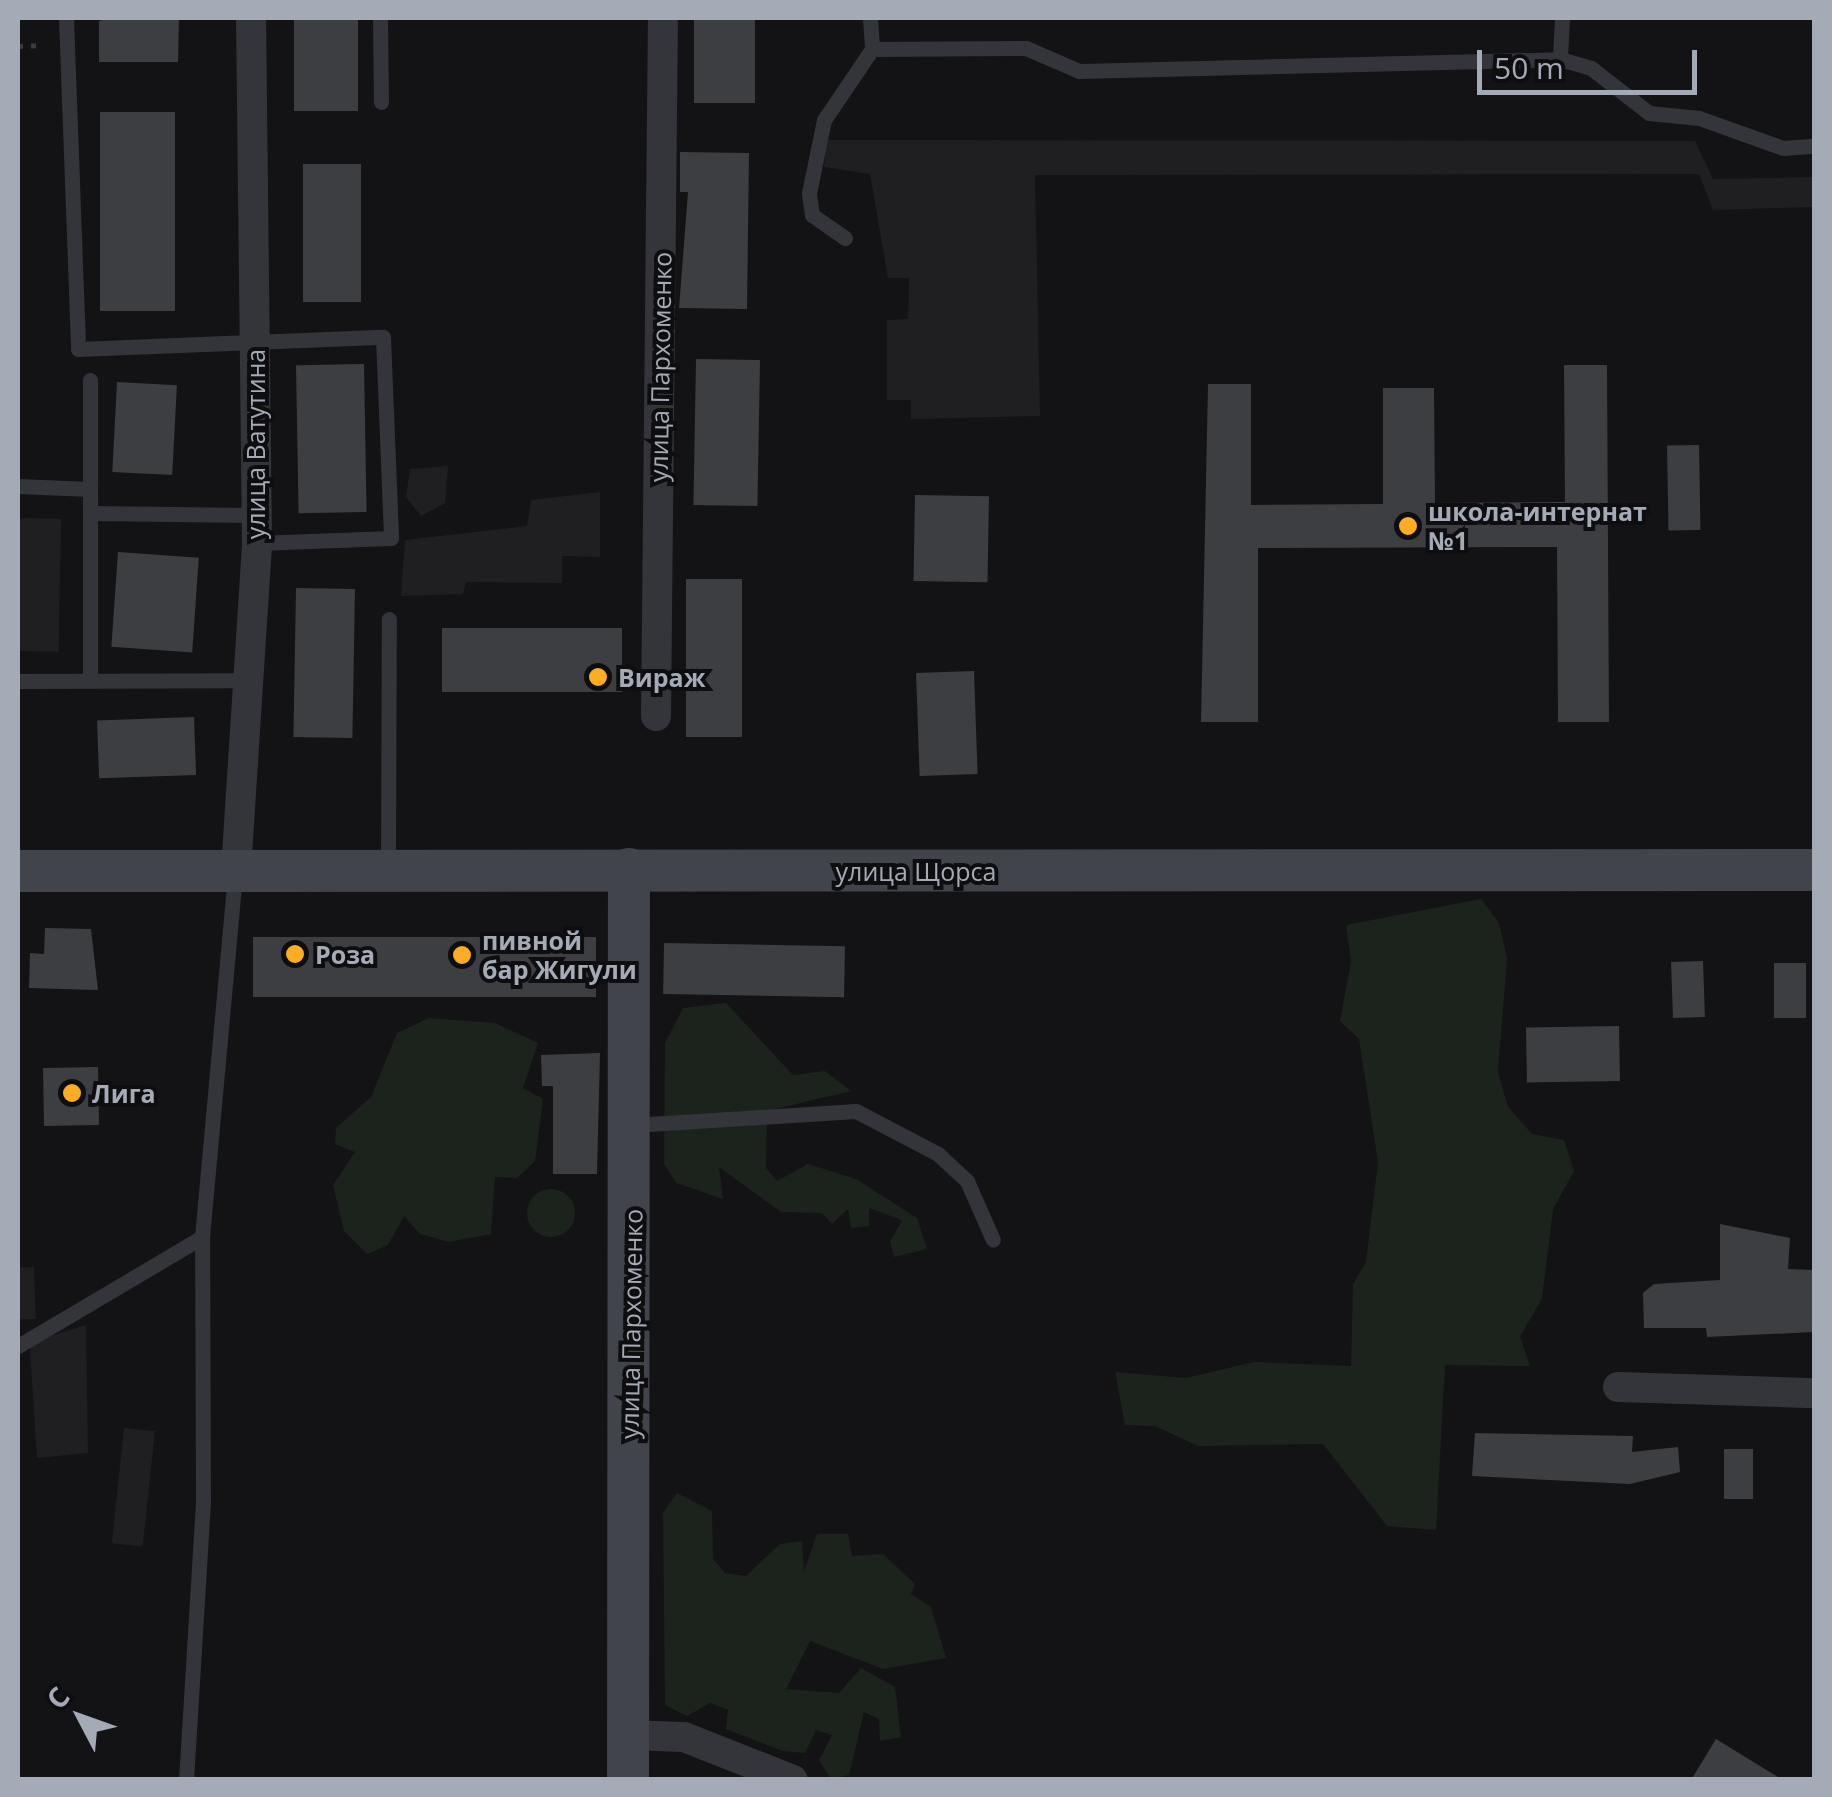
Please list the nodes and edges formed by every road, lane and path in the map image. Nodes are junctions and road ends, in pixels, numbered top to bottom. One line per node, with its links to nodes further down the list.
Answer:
1 (66, 18): 12 (lane)
2 (251, 18): 12 (street, улица Ватутина)
3 (380, 18): 9 (lane)
4 (664, 18): 22 (street, улица Пархоменко)
5 (870, 18): 7 (lane)
6 (1562, 18): 8 (lane)
7 (872, 49): 8 (lane); 11 (lane)
8 (1560, 58): 10 (lane)
9 (381, 102)
10 (1814, 146)
11 (846, 238)
12 (254, 342): 17 (street, улица Ватутина); 17 (lane)
13 (90, 380): 15 (lane)
14 (18, 486): 15 (lane)
15 (90, 489): 16 (lane)
16 (90, 513): 17 (lane); 19 (lane)
17 (257, 529): 20 (street, улица Ватутина)
18 (388, 620): 25 (lane)
19 (90, 680): 20 (lane); 21 (lane)
20 (248, 680): 24 (street, улица Ватутина)
21 (18, 681)
22 (656, 716)
23 (630, 869): 25 (main road, улица Щорса); 26 (main road, улица Щорса); 28 (main road, улица Пархоменко)
24 (236, 870): 25 (main road, улица Щорса); 27 (main road, улица Щорса); 29 (lane)
25 (388, 870)
26 (1814, 870)
27 (18, 871)
28 (633, 1125): 30 (lane); 34 (main road, улица Пархоменко)
29 (202, 1237): 31 (lane); 35 (lane)
30 (993, 1240)
31 (18, 1346)
32 (1618, 1388): 33 (street)
33 (1814, 1393)
34 (628, 1735): 36 (main road, улица Пархоменко); 37 (street)
35 (186, 1780)
36 (628, 1780)
37 (793, 1780)

